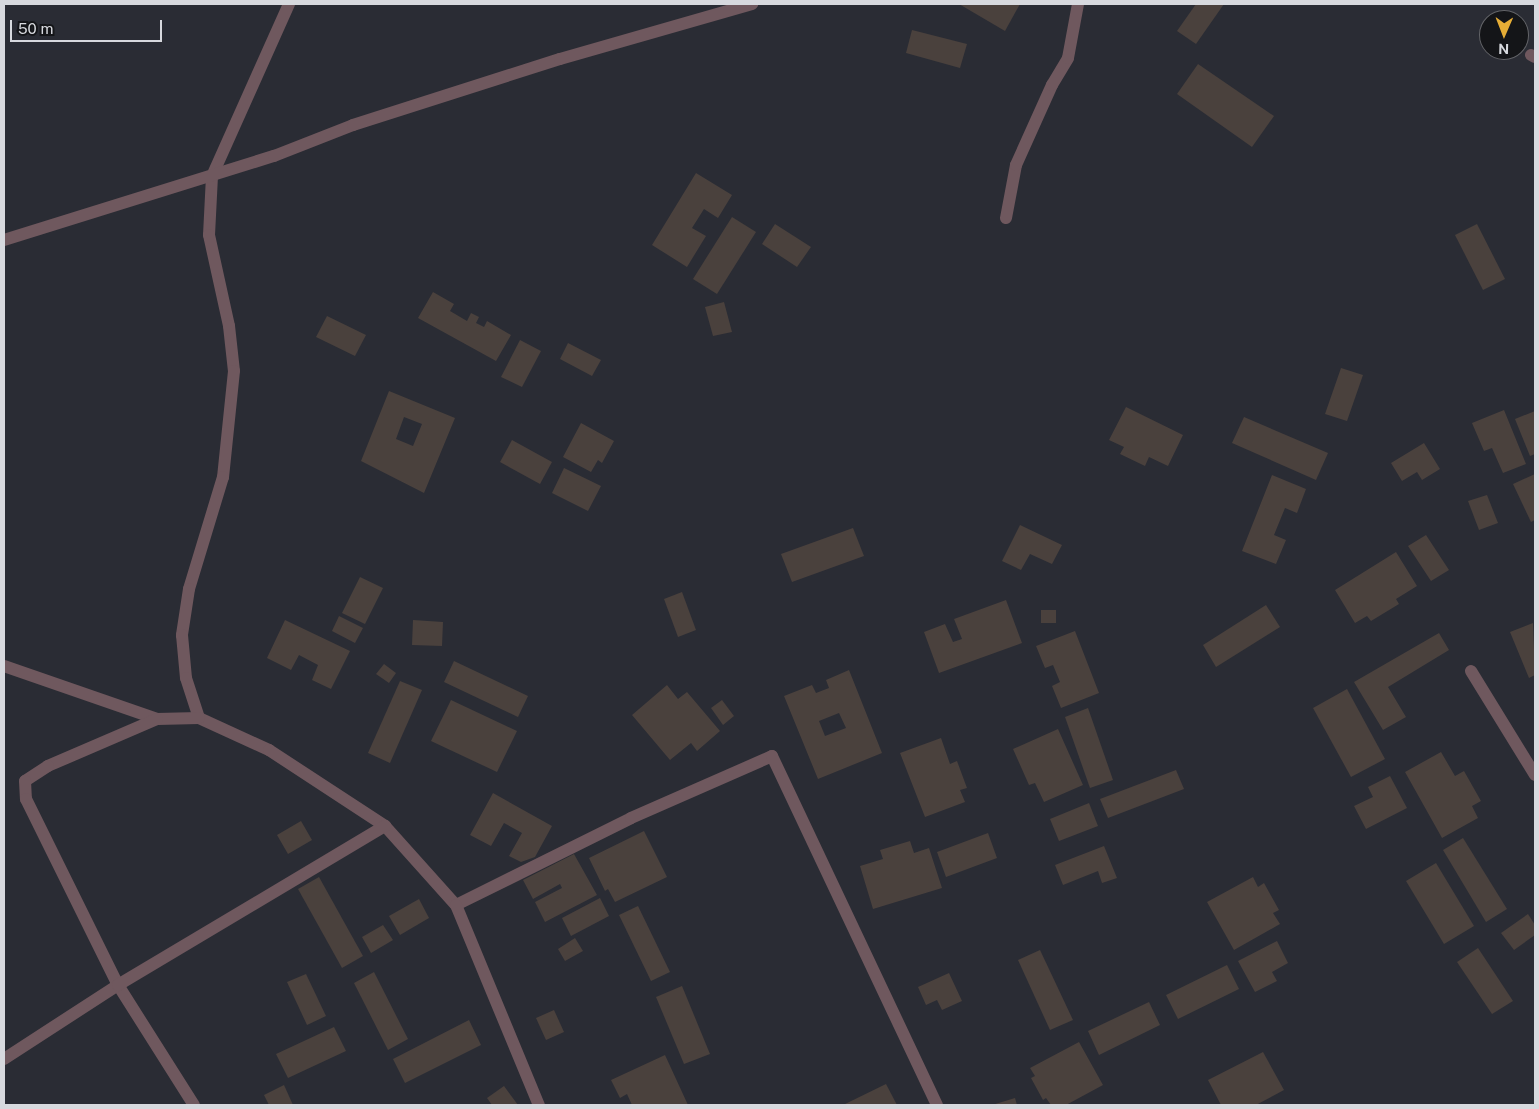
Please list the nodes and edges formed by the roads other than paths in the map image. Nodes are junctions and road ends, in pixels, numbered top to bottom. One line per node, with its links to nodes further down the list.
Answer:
1 (289, 4): 4 (street)
2 (752, 4): 4 (street)
3 (1078, 4): 5 (street)
4 (212, 176): 6 (street); 9 (street)
5 (1006, 218)
6 (4, 240)
7 (4, 666): 10 (street)
8 (1471, 671): 11 (street)
9 (199, 718): 10 (street); 12 (street)
10 (157, 719): 14 (street)
11 (1535, 775)
12 (384, 826): 13 (street); 14 (street)
13 (456, 905): 17 (street); 18 (street)
14 (118, 985): 15 (street); 16 (street)
15 (4, 1059)
16 (194, 1105)
17 (539, 1105)
18 (937, 1105)

